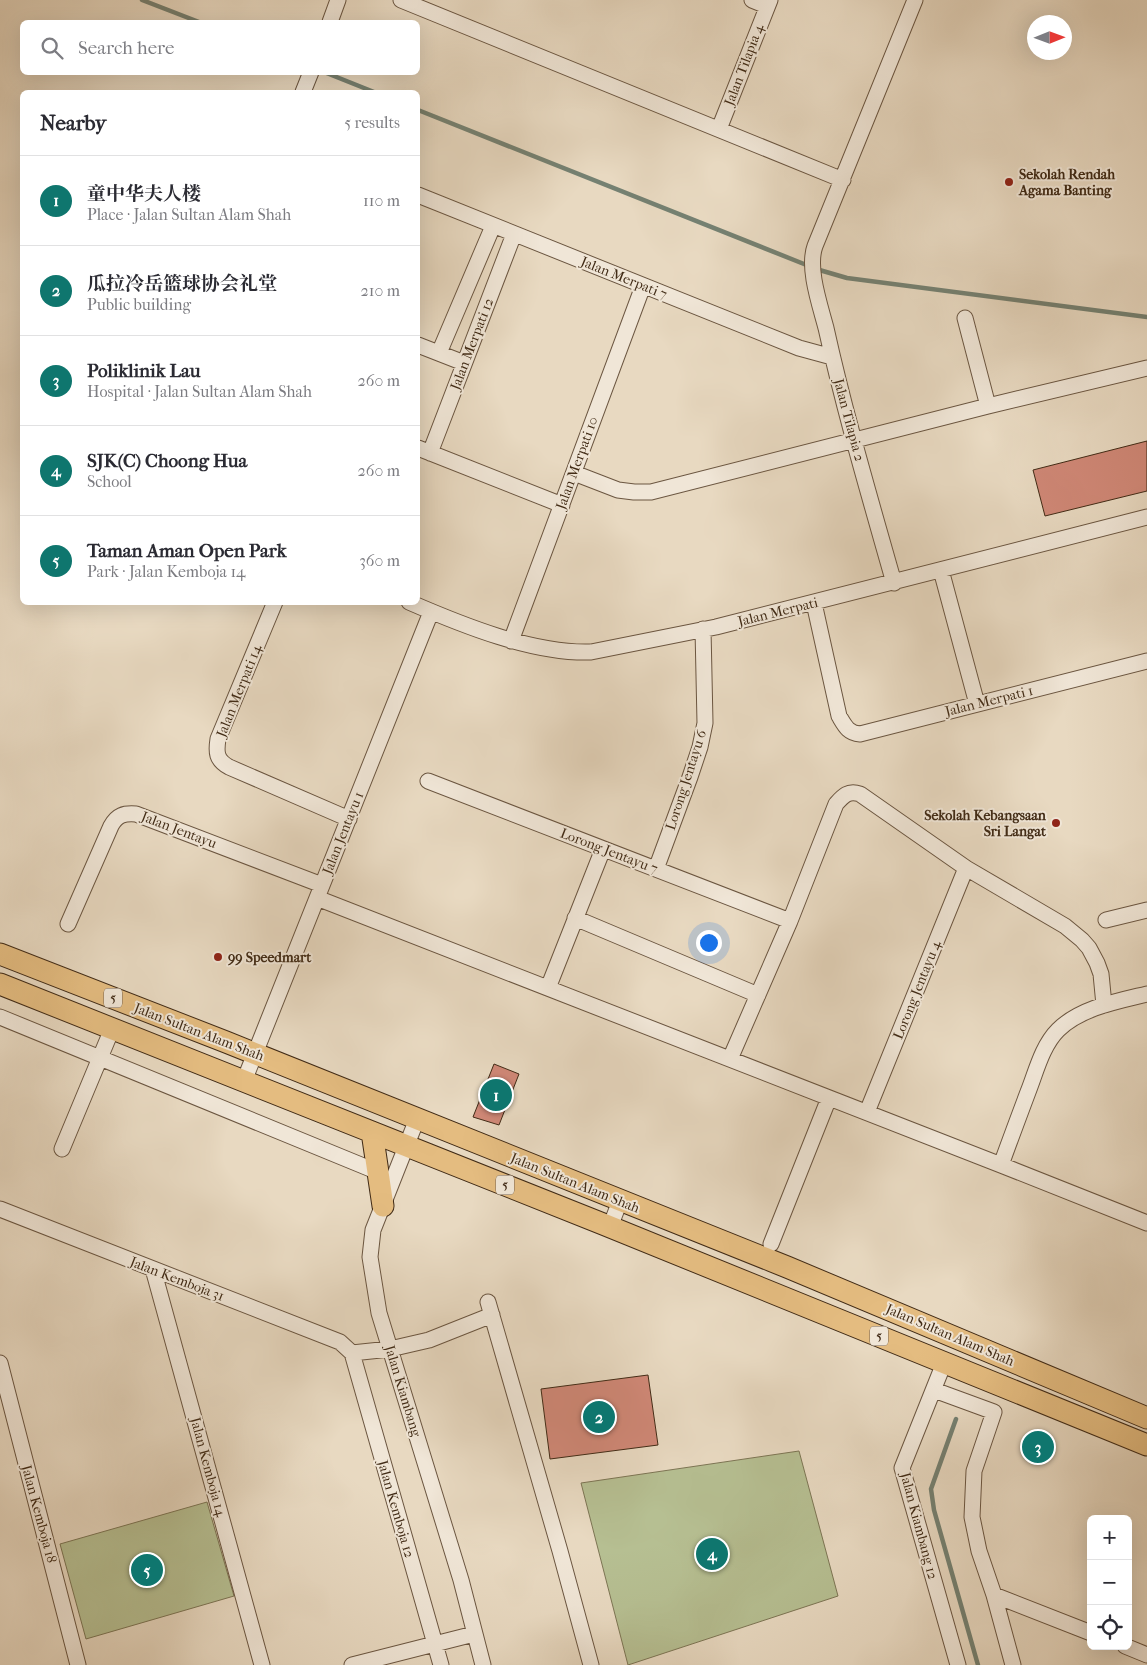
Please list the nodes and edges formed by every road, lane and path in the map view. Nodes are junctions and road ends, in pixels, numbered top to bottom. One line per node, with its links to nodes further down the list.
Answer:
1 (338, 0): 6 (street)
2 (402, 0): 9 (street)
3 (752, 0): 5 (street)
4 (915, 0): 10 (street)
5 (768, 3): 9 (street, Jalan Tilapia 4)
6 (331, 20)
7 (309, 75): 8 (street)
8 (304, 90)
9 (719, 129): 10 (street)
10 (843, 180): 18 (street, Jalan Tilapia 2)
11 (420, 197): 12 (street, Jalan Merpati 7)
12 (494, 226): 13 (street, Jalan Merpati 7); 17 (street, Jalan Merpati 12)
13 (514, 234): 14 (street, Jalan Merpati 7); 19 (street, Jalan Merpati 12)
14 (643, 286): 18 (street, Jalan Merpati 7); 24 (street, Jalan Merpati 10)
15 (965, 318): 21 (street)
16 (420, 346): 17 (street)
17 (439, 353): 19 (street)
18 (832, 357): 22 (street, Jalan Tilapia 2)
19 (464, 363): 23 (street, Jalan Merpati 12)
20 (1147, 368): 21 (street)
21 (988, 406): 22 (street)
22 (854, 440): 24 (street); 28 (street, Jalan Tilapia 2)
23 (424, 450): 25 (street)
24 (574, 473): 25 (street, Jalan Merpati 10)
25 (562, 504): 34 (street, Jalan Merpati 10)
26 (1147, 517): 27 (street, Jalan Merpati)
27 (941, 570): 28 (street, Jalan Merpati); 36 (street)
28 (894, 583): 29 (street, Jalan Merpati)
29 (814, 603): 33 (street, Jalan Merpati); 36 (street, Jalan Merpati 1)
30 (275, 605): 38 (street, Jalan Merpati 14)
31 (416, 605): 32 (street, Jalan Merpati)
32 (431, 612): 34 (street, Jalan Merpati); 38 (street, Jalan Jentayu 1)
33 (703, 629): 34 (street, Jalan Merpati); 41 (street, Lorong Jentayu 6)
34 (511, 641)
35 (1147, 660): 36 (street, Jalan Merpati 1)
36 (977, 704)
37 (428, 781): 39 (street, Lorong Jentayu 7)
38 (349, 819): 42 (street, Jalan Jentayu 1)
39 (603, 849): 41 (street, Lorong Jentayu 7); 44 (street)
40 (966, 868): 46 (street); 53 (street); 61 (street, Lorong Jentayu 4)
41 (656, 869): 46 (street, Lorong Jentayu 7)
42 (320, 892): 47 (street, Jalan Jentayu); 50 (street); 56 (street, Jalan Jentayu 1)
43 (1147, 910): 45 (street)
44 (575, 918): 50 (street); 52 (street)
45 (1106, 920)
46 (790, 921): 52 (street)
47 (68, 924)
48 (0, 954): 56 (highway, Jalan Sultan Alam Shah / 5)
49 (0, 984): 55 (highway, Jalan Sultan Alam Shah / 5)
50 (548, 988): 58 (street)
51 (1147, 994): 53 (street)
52 (758, 995): 58 (street)
53 (1104, 1005): 66 (street)
54 (0, 1017): 57 (street)
55 (112, 1029): 57 (street); 59 (highway, Jalan Sultan Alam Shah / 5)
56 (255, 1054): 59 (street, Jalan Jentayu 1); 62 (highway, Jalan Sultan Alam Shah / 5)
57 (100, 1058): 65 (street); 67 (street)
58 (730, 1059): 60 (street)
59 (244, 1081): 63 (highway, Jalan Sultan Alam Shah / 5)
60 (829, 1098): 61 (street); 73 (street)
61 (867, 1112): 66 (street)
62 (417, 1119): 64 (street, Jalan Kiambang); 68 (highway, Jalan Sultan Alam Shah / 5)
63 (372, 1132): 64 (highway, Jalan Sultan Alam Shah / 5); 67 (highway)
64 (407, 1146): 69 (street, Jalan Kiambang); 72 (highway, Jalan Sultan Alam Shah / 5)
65 (62, 1149)
66 (1001, 1164): 71 (street)
67 (378, 1172): 69 (highway)
68 (620, 1201): 72 (street); 80 (highway, Jalan Sultan Alam Shah / 5)
69 (382, 1206): 75 (street, Jalan Kiambang)
70 (0, 1209): 74 (street, Jalan Kemboja 31)
71 (1147, 1223)
72 (610, 1227): 78 (highway, Jalan Sultan Alam Shah / 5)
73 (771, 1244)
74 (153, 1269): 76 (street, Jalan Kemboja 31); 89 (street, Jalan Kemboja 14)
75 (390, 1349): 76 (street); 84 (street, Jalan Kiambang); 93 (street)
76 (352, 1353): 85 (street, Jalan Kemboja 12)
77 (0, 1363): 88 (street, Jalan Kemboja 18)
78 (944, 1363): 79 (street, Jalan Kiambang 12); 81 (highway, Jalan Sultan Alam Shah / 5)
79 (934, 1390): 82 (street); 94 (street, Jalan Kiambang 12)
80 (1147, 1418)
81 (1147, 1445)
82 (994, 1595): 83 (street); 95 (street)
83 (1087, 1631)
84 (474, 1634): 85 (street); 92 (street, Jalan Kiambang)
85 (435, 1644): 90 (street); 91 (street, Jalan Kemboja 12)
86 (1132, 1649): 87 (street)
87 (1147, 1654)
88 (78, 1665)
89 (262, 1665)
90 (352, 1665)
91 (441, 1665)
92 (483, 1665)
93 (590, 1665)
94 (958, 1665)
95 (1012, 1665)

